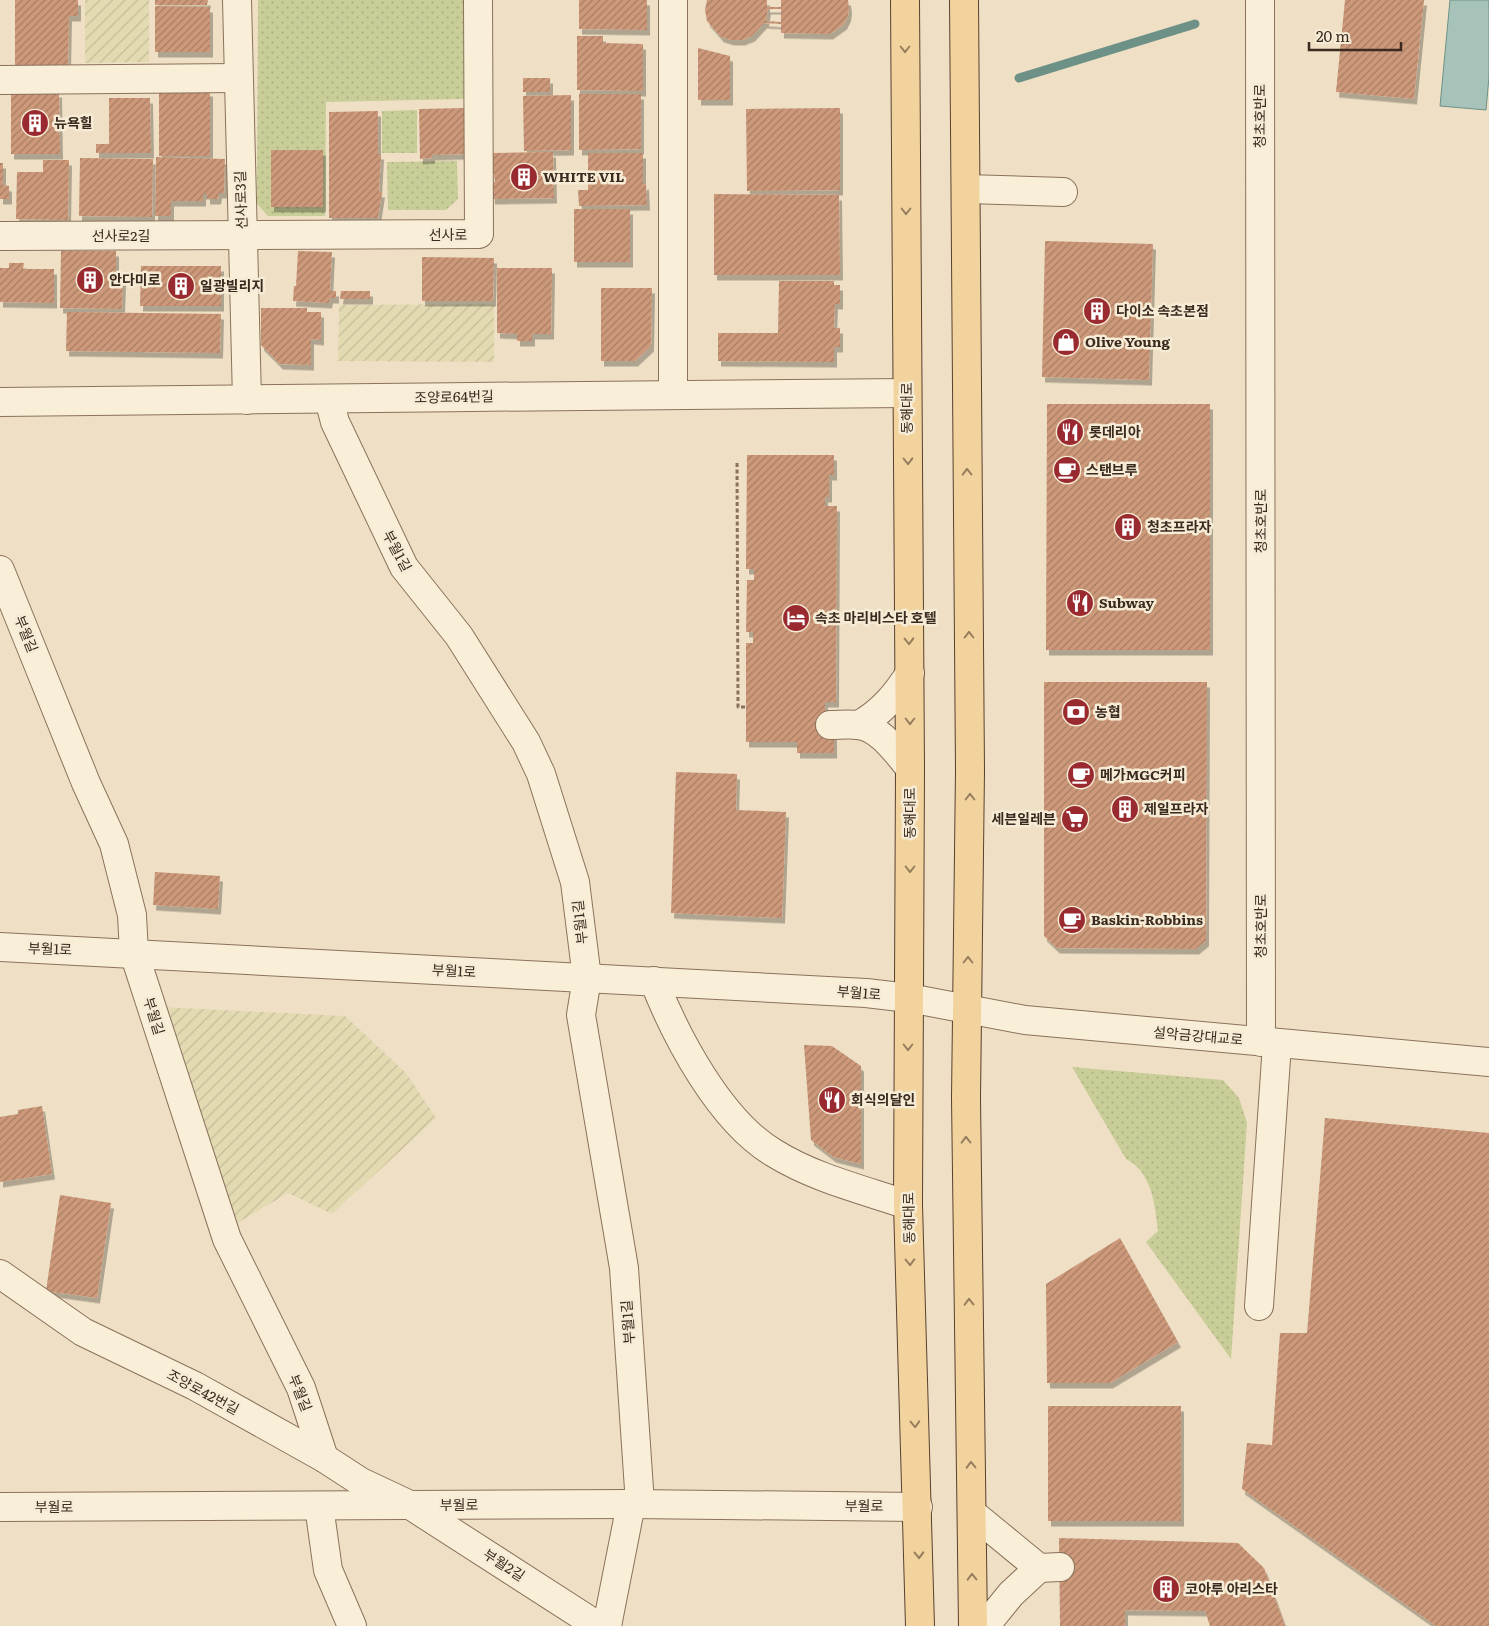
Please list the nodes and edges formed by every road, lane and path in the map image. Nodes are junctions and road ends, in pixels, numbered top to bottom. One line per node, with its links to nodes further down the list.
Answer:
1 (237, 0): 7 (street, 선사로3길)
2 (478, 0): 12 (street, 선사로)
3 (673, 0): 13 (street)
4 (905, 0): 14 (main road, 동해대로, one-way to 14)
5 (964, 0): 9 (main road)
6 (1260, 0): 31 (street, 청초호반로)
7 (238, 78): 8 (street); 12 (street, 선사로3길)
8 (0, 80)
9 (966, 189): 10 (street); 30 (main road, one-way to 9)
10 (1063, 192)
11 (0, 236): 12 (street, 선사로2길)
12 (242, 236): 16 (street, 선사로3길)
13 (673, 393): 14 (street, 조양로64번길); 15 (street, 조양로64번길)
14 (907, 393): 20 (main road, 동해대로, one-way to 20)
15 (328, 399): 16 (street, 조양로64번길); 27 (street, 부월1길)
16 (246, 400): 17 (street, 조양로64번길)
17 (0, 402)
18 (737, 463): 21 (path)
19 (0, 570): 26 (street, 부월길)
20 (910, 673): 23 (street); 24 (main road, 동해대로, one-way to 24)
21 (746, 707)
22 (830, 725): 23 (street)
23 (860, 725): 24 (street)
24 (910, 768): 29 (main road, 동해대로, one-way to 29)
25 (0, 947): 26 (street, 부월1로)
26 (134, 953): 27 (street, 부월1로); 36 (street, 부월길)
27 (587, 978): 28 (street, 부월1로); 37 (street, 부월1길)
28 (654, 981): 29 (street, 부월1로); 33 (street)
29 (909, 998): 30 (street, 설악금강대교로); 33 (main road, 동해대로, one-way to 33)
30 (968, 1008): 31 (street, 설악금강대교로); 42 (main road, one-way to 30)
31 (1269, 1043): 32 (street, 설악금강대교로); 35 (street, 청초호반로)
32 (1489, 1062)
33 (908, 1205): 40 (main road, 동해대로, one-way to 40)
34 (0, 1274): 36 (street, 조양로42번길)
35 (1259, 1306)
36 (324, 1458): 38 (street, 조양로42번길)
37 (636, 1504): 38 (street, 부월로); 40 (street, 부월로); 45 (street, 부월1길)
38 (410, 1505): 39 (street, 부월로); 44 (street, 부월2길)
39 (319, 1506): 41 (street, 부월로); 43 (street)
40 (918, 1506): 46 (main road, 동해대로, one-way to 46)
41 (0, 1507)
42 (972, 1513): 47 (main road, one-way to 42); 48 (street)
43 (352, 1626)
44 (598, 1626)
45 (607, 1626)
46 (920, 1626)
47 (973, 1626)
48 (985, 1626)

